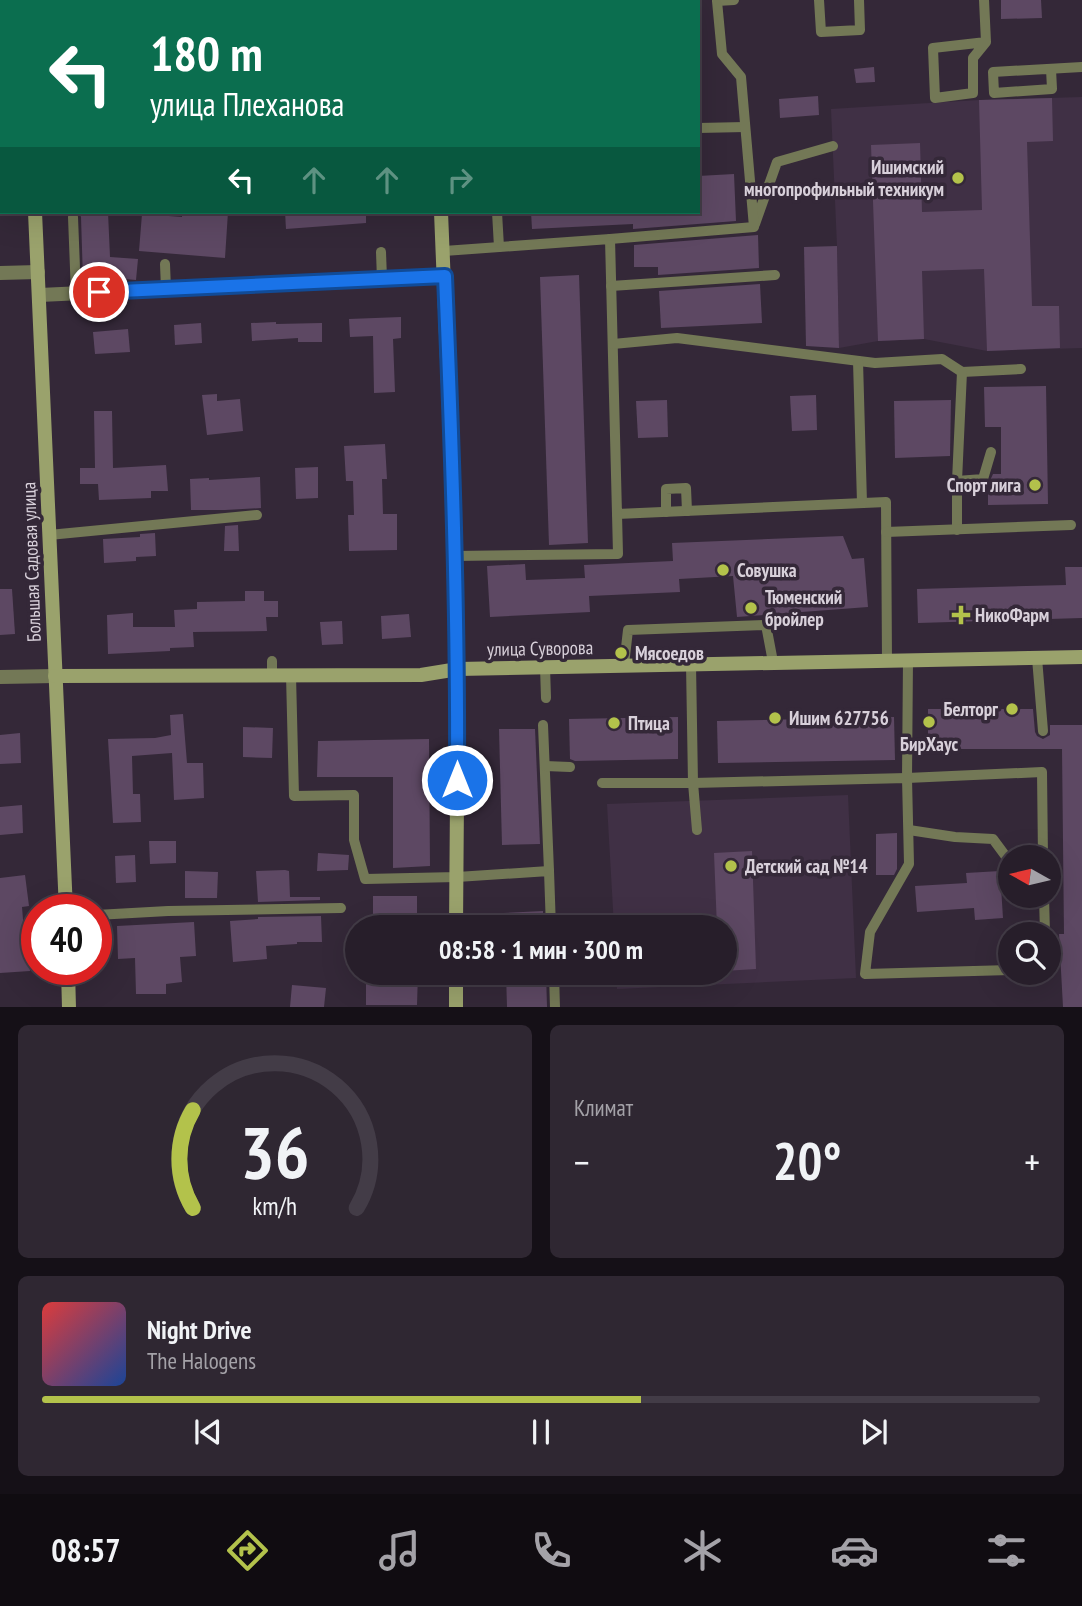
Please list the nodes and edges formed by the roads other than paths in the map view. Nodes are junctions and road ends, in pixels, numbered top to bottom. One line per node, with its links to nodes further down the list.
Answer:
1 (734, 0): 8 (lane)
2 (819, 0): 3 (lane)
3 (859, 0)
4 (984, 0): 5 (lane)
5 (986, 42): 5 (lane)
6 (1082, 67): 7 (lane)
7 (1051, 69): 7 (lane)
8 (745, 127): 9 (lane); 15 (lane)
9 (700, 128)
10 (833, 146): 15 (lane)
11 (35, 214): 21 (street, Большая Садовая улица)
12 (442, 214): 18 (street)
13 (497, 214): 17 (lane)
14 (73, 217): 28 (lane)
15 (754, 227): 16 (lane)
16 (610, 239): 17 (lane); 26 (lane)
17 (499, 247): 18 (lane)
18 (444, 251): 24 (street)
19 (381, 252): 25 (lane)
20 (165, 264): 27 (lane)
21 (38, 272): 22 (street); 29 (street, Большая Садовая улица)
22 (0, 273)
23 (775, 275): 26 (lane)
24 (445, 276): 25 (street); 45 (street)
25 (382, 279): 27 (street)
26 (611, 286): 30 (lane)
27 (166, 289): 28 (street)
28 (76, 293): 29 (street)
29 (40, 295): 44 (street, Большая Садовая улица)
30 (613, 344): 31 (lane); 39 (lane)
31 (858, 361): 33 (lane); 36 (lane)
32 (1021, 369): 33 (lane)
33 (962, 372): 35 (lane)
34 (991, 453): 35 (lane)
35 (957, 481): 42 (lane)
36 (862, 503): 37 (lane); 43 (lane)
37 (687, 510): 38 (lane); 38 (lane)
38 (666, 512): 39 (lane)
39 (617, 514): 45 (lane)
40 (257, 515): 44 (lane)
41 (1072, 526): 42 (lane)
42 (957, 530): 43 (lane)
43 (886, 532): 48 (lane)
44 (49, 535): 56 (street, Большая Садовая улица)
45 (455, 556): 54 (street)
46 (1082, 657): 47 (street, улица Суворова)
47 (1037, 658): 49 (street, улица Суворова); 60 (lane)
48 (887, 660): 49 (street, улица Суворова); 50 (street, улица Суворова)
49 (908, 660): 63 (lane)
50 (772, 662): 51 (street, улица Суворова); 52 (lane)
51 (691, 664): 52 (street, улица Суворова); 65 (lane)
52 (624, 665): 53 (street, улица Суворова)
53 (545, 667): 54 (street, улица Суворова); 58 (lane)
54 (458, 669): 55 (street, улица Суворова); 71 (street)
55 (291, 675): 56 (street, улица Суворова); 71 (lane)
56 (55, 676): 57 (street, улица Суворова); 72 (street, Большая Садовая улица)
57 (0, 677)
58 (546, 698)
59 (543, 725): 61 (lane)
60 (1043, 731)
61 (545, 766): 62 (lane); 70 (lane)
62 (570, 767)
63 (907, 778): 65 (lane); 67 (lane); 68 (lane)
64 (602, 783): 65 (lane)
65 (693, 783): 66 (lane)
66 (697, 830)
67 (909, 830): 69 (lane); 77 (lane)
68 (1043, 845)
69 (998, 846)
70 (549, 870): 71 (lane); 76 (lane)
71 (457, 877): 75 (street)
72 (65, 894)
73 (341, 908): 74 (lane)
74 (112, 914)
75 (456, 915)
76 (551, 915)
77 (998, 970)
78 (68, 985): 81 (street)
79 (456, 985): 82 (street)
80 (554, 985): 83 (lane)
81 (69, 1007)
82 (456, 1007)
83 (555, 1007)

